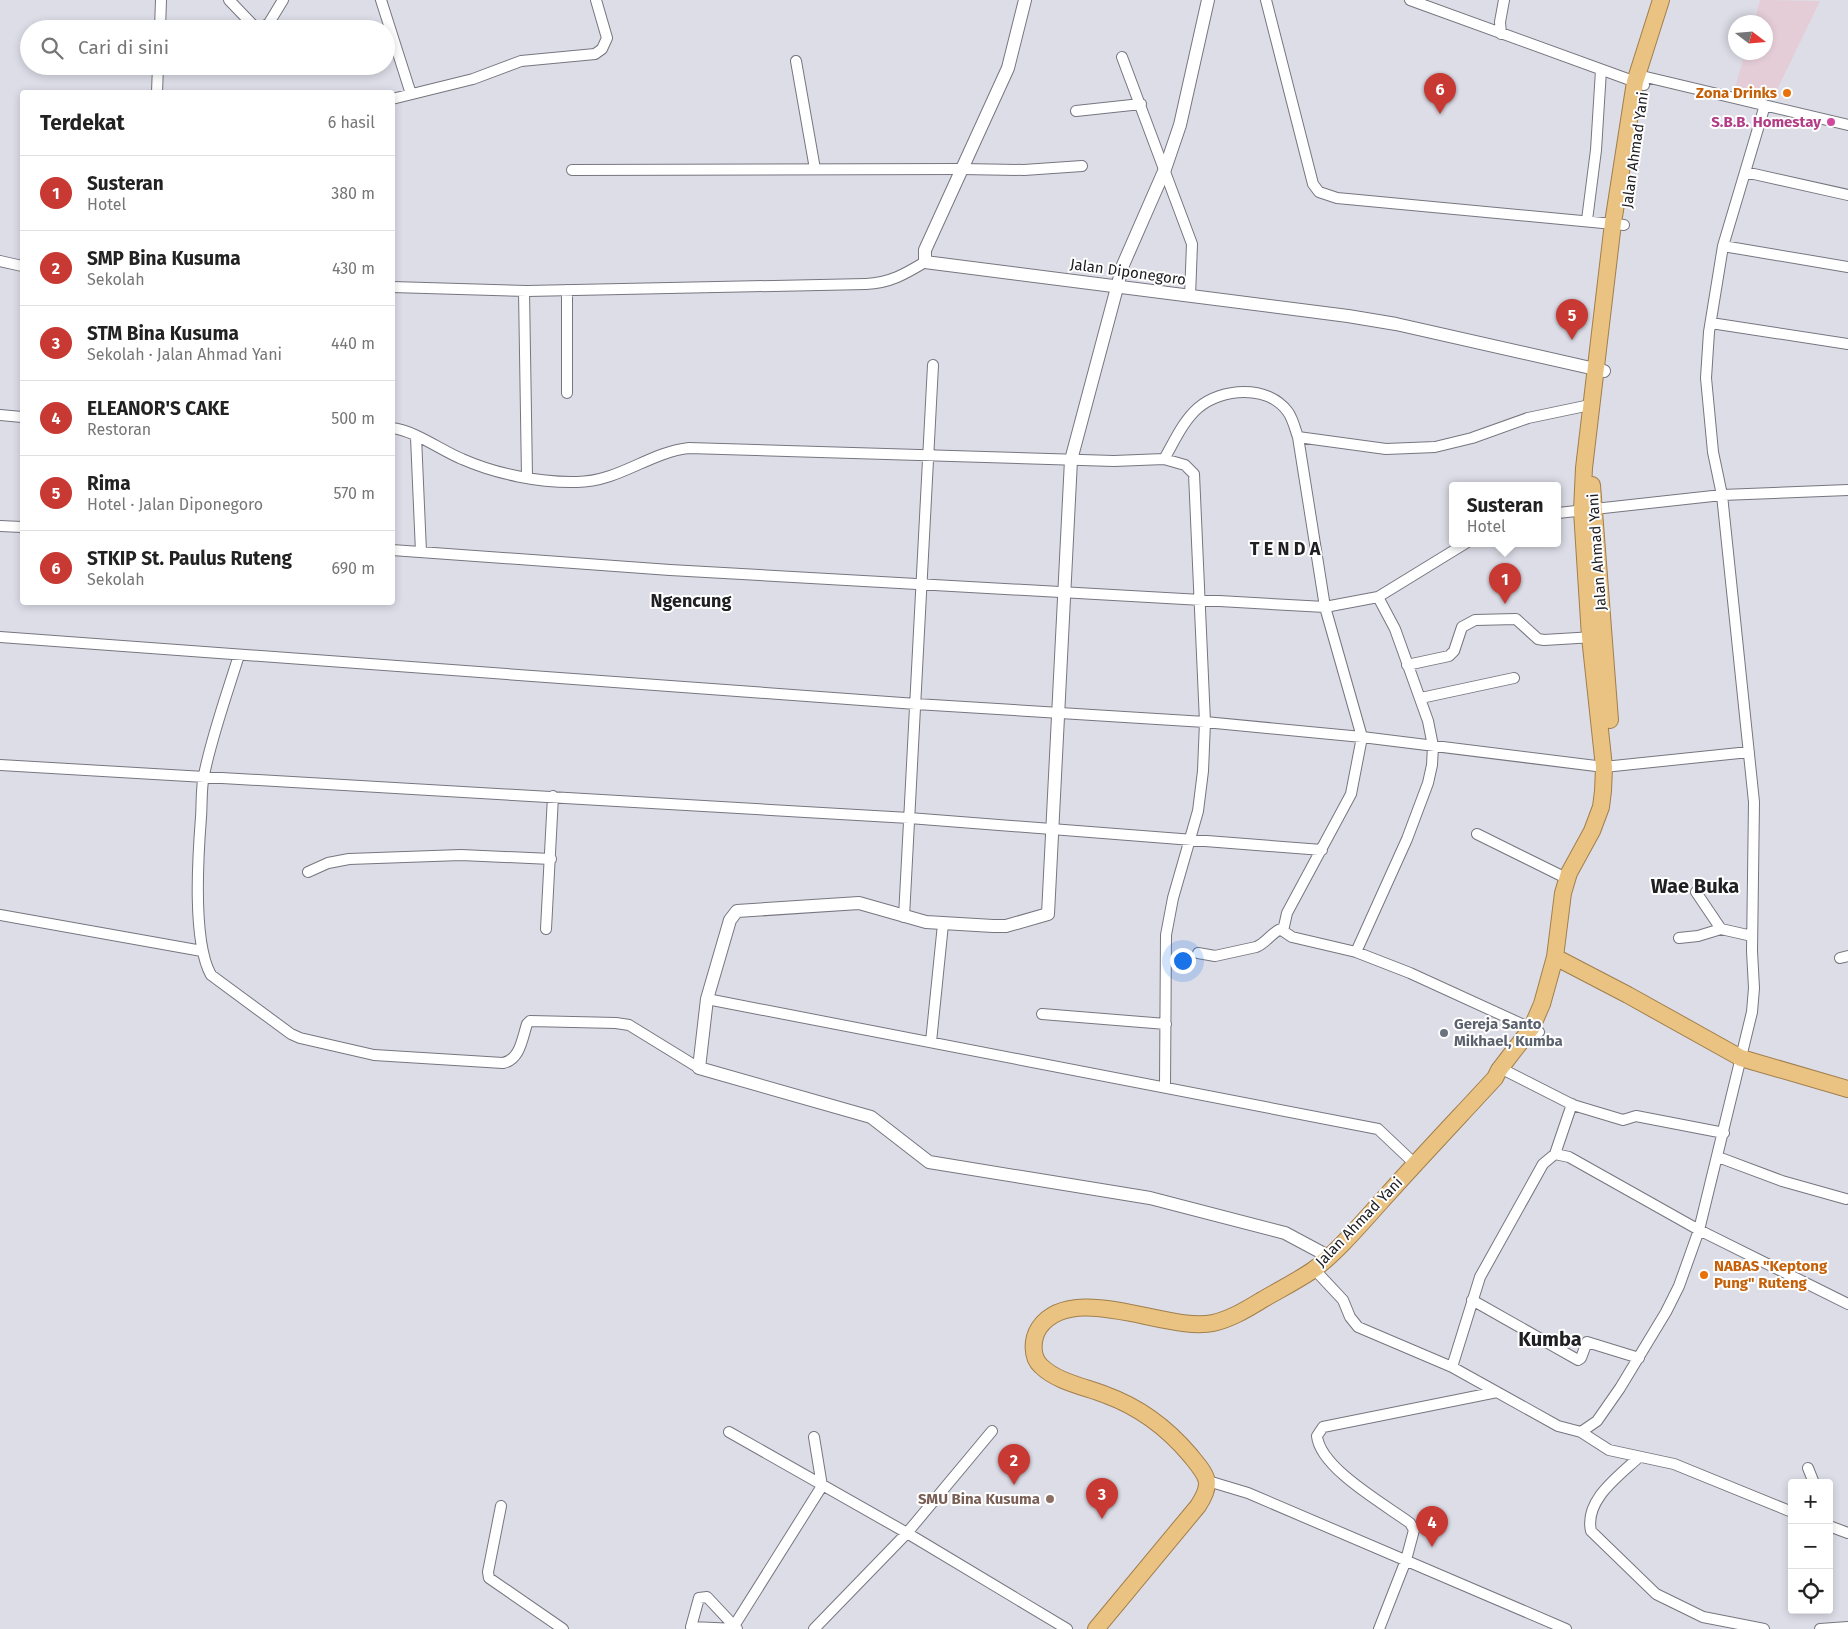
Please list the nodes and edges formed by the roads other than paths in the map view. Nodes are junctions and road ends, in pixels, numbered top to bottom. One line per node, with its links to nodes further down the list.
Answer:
1 (161, 0): 14 (street)
2 (229, 0): 15 (street)
3 (283, 0): 16 (street)
4 (381, 0): 17 (street)
5 (596, 0): 26 (street)
6 (1025, 0): 34 (street)
7 (1208, 0): 35 (street)
8 (1266, 0): 39 (street)
9 (1410, 0): 13 (street)
10 (1504, 0): 18 (street)
11 (1660, 0): 24 (highway, Jalan Ahmad Yani)
12 (1672, 0): 24 (highway, Jalan Ahmad Yani)
13 (1433, 3): 18 (street)
14 (160, 20)
15 (247, 20)
16 (271, 20)
17 (387, 20)
18 (1501, 34): 22 (street)
19 (395, 44): 26 (street)
20 (1122, 57): 28 (street)
21 (796, 61): 33 (street)
22 (1601, 70): 24 (street); 39 (street)
23 (158, 75): 25 (street)
24 (1642, 82): 29 (street); 40 (highway, Jalan Ahmad Yani)
25 (157, 90)
26 (411, 94): 27 (street)
27 (395, 98)
28 (1141, 104): 30 (street); 35 (street)
29 (1765, 105): 31 (street); 37 (street)
30 (1076, 111)
31 (1848, 125)
32 (1082, 166): 34 (street)
33 (815, 169): 34 (street); 36 (street)
34 (962, 169): 43 (street)
35 (1165, 169): 46 (street); 50 (street)
36 (572, 170)
37 (1745, 172): 38 (street); 41 (street)
38 (1848, 195)
39 (1587, 220): 40 (street)
40 (1619, 224): 54 (highway, Jalan Ahmad Yani)
41 (1723, 246): 45 (street); 51 (street)
42 (0, 261): 44 (street)
43 (925, 262): 46 (street, Jalan Diponegoro); 48 (street)
44 (20, 266)
45 (1848, 268)
46 (1118, 286): 50 (street, Jalan Diponegoro); 64 (street)
47 (395, 287): 49 (street)
48 (567, 290): 49 (street); 55 (street)
49 (524, 291): 65 (street)
50 (1190, 296): 54 (street, Jalan Diponegoro)
51 (1711, 323): 52 (street); 67 (street)
52 (1848, 344)
53 (933, 365): 62 (street)
54 (1600, 369): 56 (highway, Jalan Ahmad Yani); 68 (highway, Jalan Ahmad Yani)
55 (567, 393)
56 (1590, 406): 61 (street); 68 (highway, Jalan Ahmad Yani)
57 (0, 414): 58 (street)
58 (20, 416)
59 (395, 429): 60 (street)
60 (416, 437): 65 (street); 74 (street)
61 (1298, 437): 63 (street); 79 (street)
62 (928, 455): 64 (street); 65 (street); 75 (street)
63 (1164, 459): 64 (street); 78 (street)
64 (1071, 460): 76 (street)
65 (527, 477)
66 (1848, 490): 67 (street)
67 (1722, 495): 68 (street); 91 (street)
68 (1588, 511): 69 (street); 80 (highway, Jalan Ahmad Yani)
69 (1561, 513)
70 (0, 526): 71 (street)
71 (20, 527)
72 (1459, 547): 77 (street)
73 (395, 550): 74 (street)
74 (421, 552): 75 (street)
75 (921, 585): 76 (street); 86 (street)
76 (1065, 591): 78 (street); 87 (street)
77 (1378, 597): 79 (street); 83 (street)
78 (1200, 599): 79 (street); 88 (street)
79 (1325, 607): 89 (street)
80 (1596, 637): 83 (street); 93 (highway, Jalan Ahmad Yani)
81 (0, 638): 82 (street)
82 (239, 655): 86 (street); 94 (street)
83 (1407, 665): 85 (street)
84 (1514, 678): 85 (street)
85 (1421, 698): 90 (street)
86 (916, 704): 87 (street); 96 (street)
87 (1060, 713): 88 (street); 97 (street)
88 (1205, 722): 89 (street); 99 (street)
89 (1362, 737): 90 (street); 100 (street)
90 (1433, 746): 93 (street); 115 (street)
91 (1749, 752): 93 (street); 111 (street)
92 (0, 765): 94 (street)
93 (1609, 767): 103 (highway, Jalan Ahmad Yani)
94 (203, 776): 95 (street); 113 (street)
95 (553, 796): 96 (street); 101 (street)
96 (908, 818): 97 (street); 106 (street)
97 (1053, 830): 99 (street); 107 (street)
98 (1477, 834): 103 (street)
99 (1189, 838): 100 (street); 119 (street)
100 (1322, 850): 108 (street)
101 (551, 859): 102 (street); 109 (street)
102 (308, 872)
103 (1571, 876): 116 (highway, Jalan Ahmad Yani)
104 (1696, 892): 110 (street)
105 (0, 915): 113 (street)
106 (904, 917): 107 (street); 117 (street)
107 (943, 924): 121 (street)
108 (1283, 928): 114 (street); 115 (street)
109 (546, 929)
110 (1721, 929): 111 (street); 112 (street)
111 (1752, 936): 122 (street)
112 (1679, 938)
113 (202, 951): 123 (street)
114 (1198, 952)
115 (1356, 952): 120 (street)
116 (1559, 959): 120 (highway, Jalan Ahmad Yani); 122 (highway)
117 (707, 999): 121 (street); 123 (street)
118 (1042, 1014): 119 (street)
119 (1166, 1024): 125 (street)
120 (1536, 1030): 124 (highway, Jalan Ahmad Yani)
121 (931, 1042): 125 (street)
122 (1741, 1058): 126 (highway); 128 (street)
123 (699, 1068): 134 (street)
124 (1502, 1075): 127 (street); 131 (highway, Jalan Ahmad Yani)
125 (1165, 1086): 131 (street)
126 (1848, 1089)
127 (1572, 1104): 128 (street); 129 (street)
128 (1724, 1133): 130 (street)
129 (1555, 1154): 133 (street); 136 (street)
130 (1718, 1157): 132 (street); 133 (street)
131 (1415, 1164): 134 (highway, Jalan Ahmad Yani)
132 (1846, 1199)
133 (1699, 1230): 137 (street); 138 (street)
134 (1328, 1256): 135 (highway, Jalan Ahmad Yani)
135 (1314, 1269): 139 (street); 148 (highway, Jalan Ahmad Yani)
136 (1472, 1300): 138 (street); 139 (street)
137 (1848, 1304)
138 (1639, 1358): 143 (street)
139 (1452, 1367): 140 (street)
140 (1497, 1392): 143 (street); 155 (street)
141 (992, 1431): 153 (street)
142 (729, 1432): 149 (street)
143 (1581, 1432): 145 (street)
144 (814, 1437): 149 (street)
145 (1639, 1457): 151 (street); 165 (street)
146 (1808, 1468): 147 (street)
147 (1812, 1479)
148 (1208, 1481): 155 (street); 162 (highway)
149 (822, 1486): 153 (street); 158 (street)
150 (501, 1506): 159 (street)
151 (1788, 1510)
152 (1833, 1527): 154 (street)
153 (907, 1533): 160 (street); 161 (street)
154 (1848, 1533)
155 (1406, 1560): 163 (street); 164 (street)
156 (1848, 1627): 166 (street)
157 (690, 1628): 158 (street); 158 (street)
158 (736, 1628)
159 (563, 1629)
160 (814, 1629)
161 (1067, 1629)
162 (1096, 1629)
163 (1379, 1629)
164 (1566, 1629)
165 (1764, 1629)
166 (1820, 1629)

